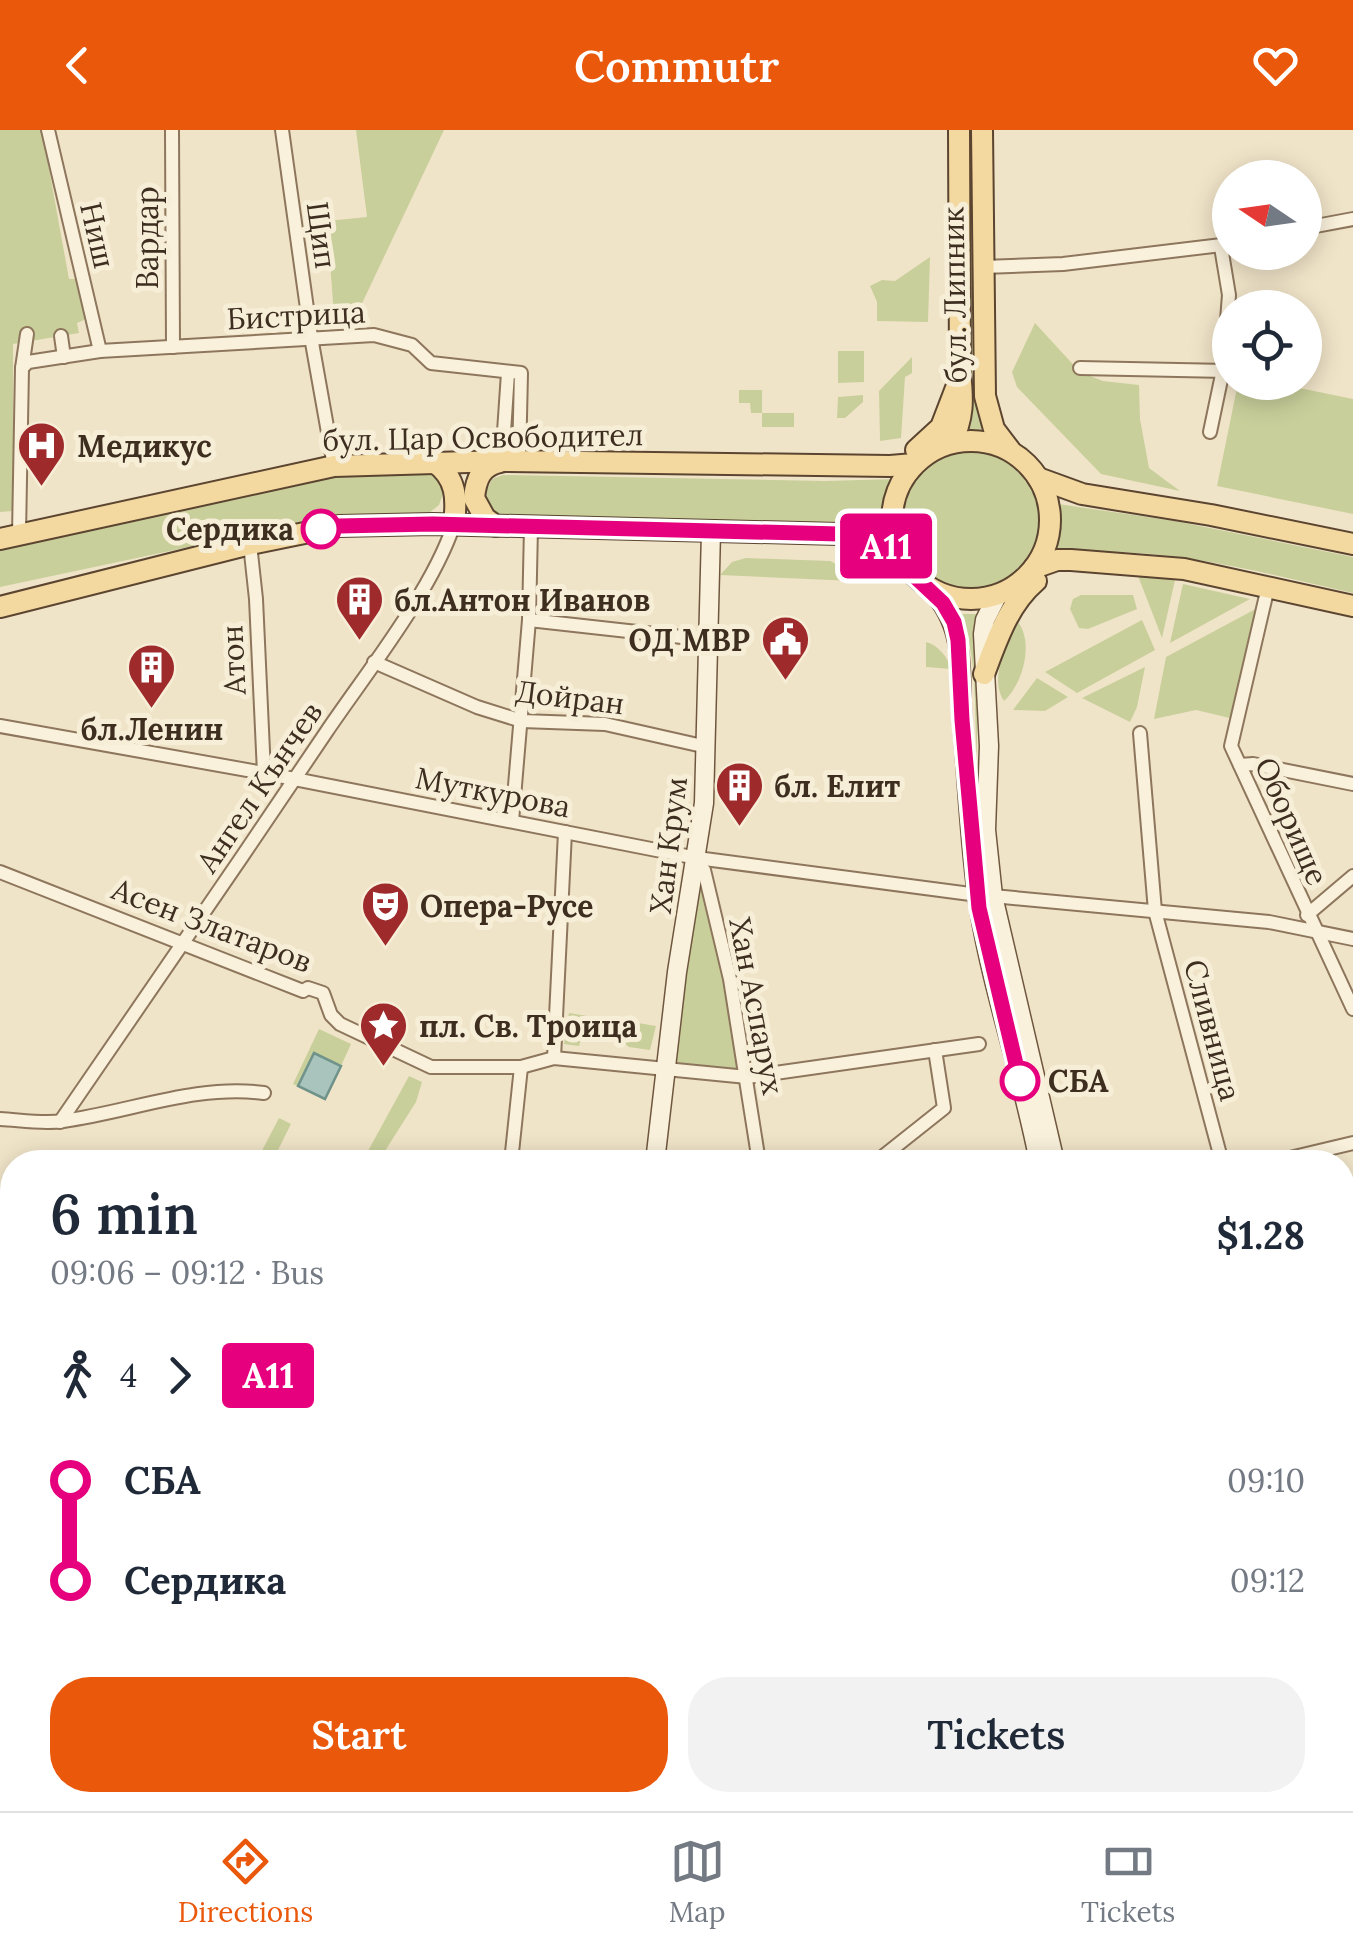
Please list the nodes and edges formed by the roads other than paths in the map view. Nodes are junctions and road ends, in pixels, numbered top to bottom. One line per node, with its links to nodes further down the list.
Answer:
1 (48, 130): 14 (street, Ниш)
2 (172, 130): 13 (street, Вардар)
3 (282, 130): 12 (street, Щип)
4 (958, 130): 19 (main road, бул. Липник)
5 (982, 130): 9 (main road, бул. Липник)
6 (1353, 219): 7 (street)
7 (1322, 225)
8 (1212, 247): 9 (street)
9 (983, 266): 23 (main road, бул. Липник)
10 (27, 334): 16 (street)
11 (61, 336): 15 (street)
12 (311, 337): 13 (street, Бистрица); 24 (street, Бистрица); 27 (street, Щип)
13 (173, 347): 14 (street, Бистрица)
14 (100, 351): 15 (street, Бистрица)
15 (64, 357): 16 (street, Бистрица)
16 (22, 368): 34 (street)
17 (1080, 368): 18 (street)
18 (1212, 370)
19 (960, 372): 22 (main road, бул. Липник); 28 (main road)
20 (1218, 400): 21 (street)
21 (1210, 432)
22 (950, 443): 23 (main road); 26 (main road, бул. Цар Освободител)
23 (1011, 451): 29 (main road)
24 (510, 461): 25 (main road, бул. Цар Освободител); 28 (main road, бул. Цар Освободител); 31 (main road)
25 (434, 462): 27 (main road, бул. Цар Освободител); 30 (main road)
26 (914, 464): 28 (main road, бул. Цар Освободител); 37 (main road)
27 (334, 466): 34 (main road, бул. Цар Освободител)
28 (890, 466)
29 (1038, 478): 36 (main road); 39 (main road)
30 (454, 524): 31 (main road); 35 (main road); 47 (street, Ангел Кънчев)
31 (496, 526): 32 (main road)
32 (531, 527): 33 (main road); 45 (street)
33 (711, 532): 37 (main road); 46 (main road, Хан Крум)
34 (10, 536)
35 (250, 544): 44 (main road); 54 (street, Атон)
36 (1353, 544)
37 (898, 554): 40 (main road)
38 (1090, 562): 39 (main road); 41 (main road); 48 (main road)
39 (1034, 568): 42 (main road)
40 (929, 588): 42 (main road); 62 (main road)
41 (1268, 588): 43 (main road); 53 (street, Оборище)
42 (997, 596): 48 (main road)
43 (1353, 606)
44 (0, 607)
45 (529, 620): 46 (street); 49 (street)
46 (709, 640): 52 (main road, Хан Крум)
47 (374, 662): 49 (street, Дойран); 55 (street, Ангел Кънчев)
48 (984, 674): 62 (main road)
49 (522, 721): 52 (street, Дойран); 57 (street)
50 (0, 726): 54 (street, Муткурова)
51 (1140, 733): 63 (street, Сливница)
52 (708, 747): 59 (main road, Хан Крум)
53 (1240, 765): 56 (street); 64 (street, Оборище)
54 (264, 773): 55 (street, Муткурова)
55 (295, 780): 57 (street, Муткурова); 67 (street, Ангел Кънчев)
56 (1353, 784)
57 (512, 821): 58 (street, Муткурова)
58 (566, 832): 59 (street, Муткурова); 71 (street)
59 (697, 861): 62 (street, Муткурова); 73 (main road, Хан Крум); 74 (street, Хан Аспарух)
60 (0, 872): 67 (street, Асен Златаров)
61 (1353, 876): 64 (street)
62 (985, 896): 63 (street, Муткурова); 83 (main road); 84 (main road)
63 (1155, 911): 65 (street, Муткурова); 85 (street, Сливница)
64 (1307, 915): 65 (street, Оборище)
65 (1314, 930): 66 (street, Муткурова); 68 (street, Оборище)
66 (1353, 939)
67 (186, 942): 72 (street, Асен Златаров); 77 (street, Ангел Кънчев)
68 (1353, 1009)
69 (980, 1044): 70 (street, Асен Златаров)
70 (935, 1050): 74 (street, Асен Златаров); 82 (street)
71 (554, 1058): 72 (street, Асен Златаров); 73 (street, Асен Златаров)
72 (521, 1067): 79 (street)
73 (664, 1071): 74 (street, Асен Златаров); 80 (main road, Хан Крум)
74 (747, 1077): 81 (street, Хан Аспарух)
75 (264, 1093): 77 (street)
76 (0, 1120): 77 (street)
77 (60, 1122)
78 (1353, 1142): 86 (street)
79 (511, 1150)
80 (656, 1150)
81 (757, 1150)
82 (891, 1150)
83 (1037, 1150)
84 (1052, 1150)
85 (1219, 1150)
86 (1321, 1150)

